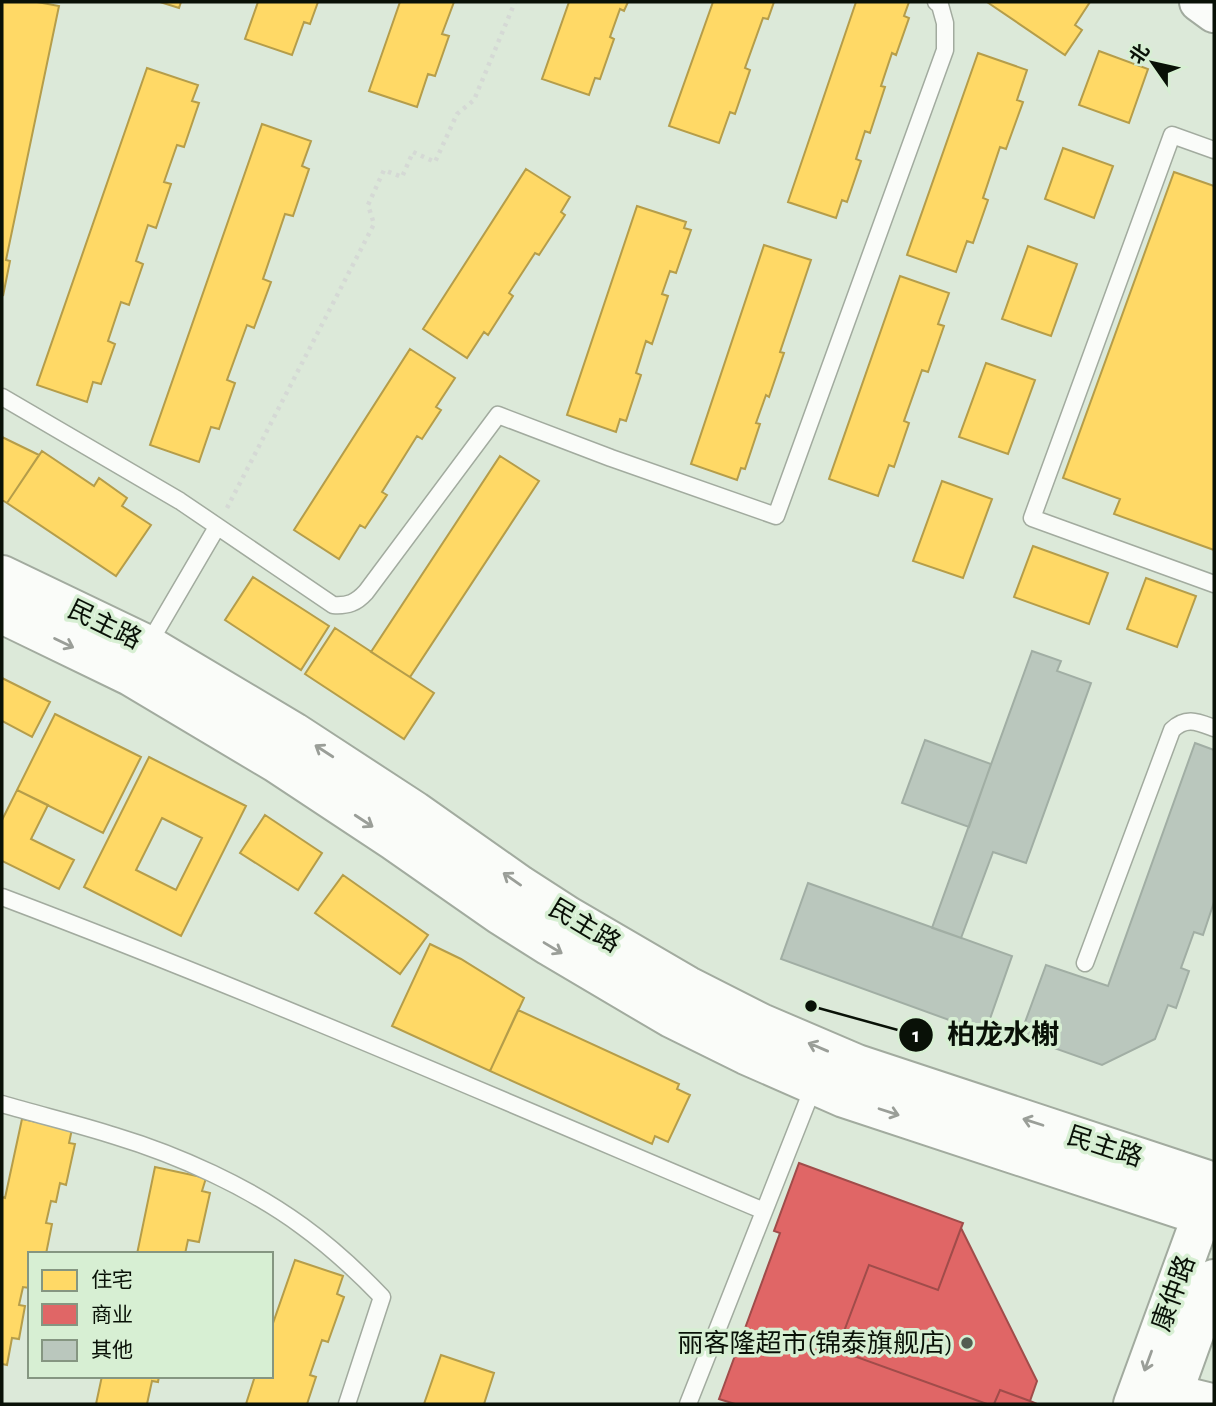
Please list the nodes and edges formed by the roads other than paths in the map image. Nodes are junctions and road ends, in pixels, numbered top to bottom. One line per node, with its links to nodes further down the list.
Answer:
1 (936, 2): 6 (lane)
2 (1199, 2): 3 (main road)
3 (1214, 13)
4 (1214, 150): 8 (lane)
5 (2, 397): 6 (lane)
6 (217, 527): 10 (lane)
7 (2, 575): 10 (main road, 民主路)
8 (1214, 584)
9 (2, 614): 14 (main road, 民主路, one-way to 14)
10 (148, 645): 16 (main road, 民主路, one-way to 10)
11 (1214, 728): 13 (lane)
12 (2, 897): 17 (lane)
13 (1085, 963)
14 (814, 1085): 16 (main road, 民主路, one-way to 16); 17 (lane)
15 (2, 1104): 21 (lane)
16 (1212, 1196): 23 (main road, 康仲路, one-way to 23)
17 (764, 1211): 22 (lane)
18 (1214, 1279): 19 (main road, 康仲路)
19 (1171, 1398): 20 (street)
20 (1214, 1401)
21 (348, 1404)
22 (688, 1404)
23 (1133, 1404)

